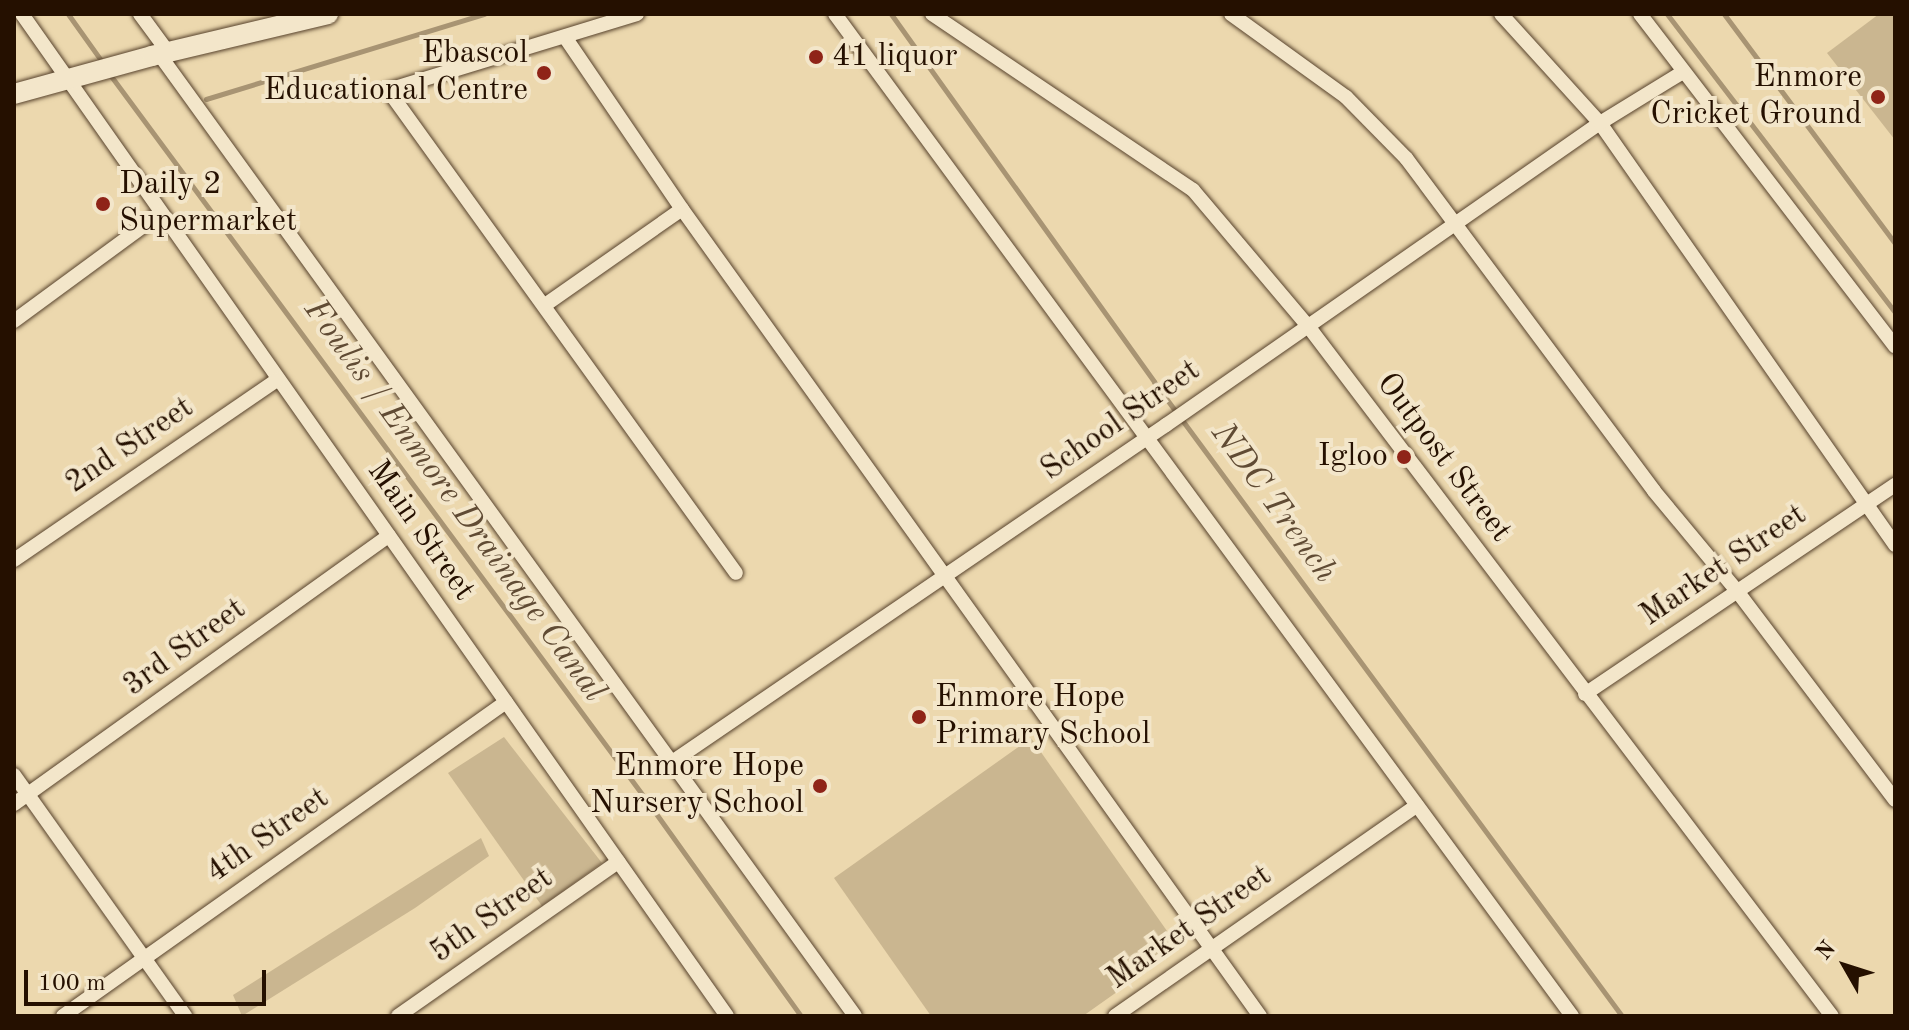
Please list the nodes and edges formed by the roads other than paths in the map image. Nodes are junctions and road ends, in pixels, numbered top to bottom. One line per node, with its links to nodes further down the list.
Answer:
1 (22, 14): 13 (street, Main Street)
2 (140, 14): 11 (street)
3 (328, 14): 11 (main road)
4 (637, 14): 10 (street)
5 (835, 14): 24 (street)
6 (932, 14): 21 (street, Outpost Street)
7 (1231, 14): 18 (street)
8 (1501, 14): 15 (street)
9 (1640, 14): 12 (street)
10 (565, 37): 16 (street); 19 (street)
11 (163, 53): 13 (main road); 35 (street)
12 (1683, 72): 15 (street, School Street); 22 (street)
13 (66, 79): 14 (main road); 17 (street, Main Street)
14 (14, 94)
15 (1600, 123): 18 (street, School Street); 26 (street)
16 (682, 209): 19 (street); 31 (street)
17 (161, 213): 20 (street); 23 (street, Main Street)
18 (1455, 224): 21 (street, School Street); 32 (street)
19 (545, 305): 30 (street)
20 (14, 321)
21 (1308, 326): 24 (street, School Street); 33 (street, Outpost Street)
22 (1895, 346)
23 (278, 379): 27 (street, Main Street); 29 (street, 2nd Street)
24 (1147, 438): 31 (street, School Street); 40 (street)
25 (1895, 485): 26 (street, Market Street)
26 (1865, 506): 28 (street); 32 (street, Market Street)
27 (389, 536): 34 (street, Main Street); 37 (street, 3rd Street)
28 (1895, 545)
29 (14, 560)
30 (736, 573)
31 (945, 576): 35 (street, School Street); 42 (street)
32 (1737, 591): 33 (street, Market Street); 38 (street)
33 (1585, 694): 52 (street, Outpost Street)
34 (506, 702): 41 (street, Main Street); 43 (street, 4th Street)
35 (672, 762): 48 (street)
36 (14, 775): 37 (street)
37 (28, 794): 39 (street, 3rd Street); 43 (street)
38 (1895, 800)
39 (14, 804)
40 (1417, 805): 42 (street, Market Street); 51 (street)
41 (618, 862): 46 (street, 5th Street); 47 (street, Main Street)
42 (1210, 947): 49 (street, Market Street); 50 (street)
43 (144, 958): 44 (street, 4th Street); 45 (street)
44 (63, 1016)
45 (185, 1016)
46 (398, 1016)
47 (727, 1016)
48 (855, 1016)
49 (1115, 1016)
50 (1260, 1016)
51 (1572, 1016)
52 (1832, 1016)

